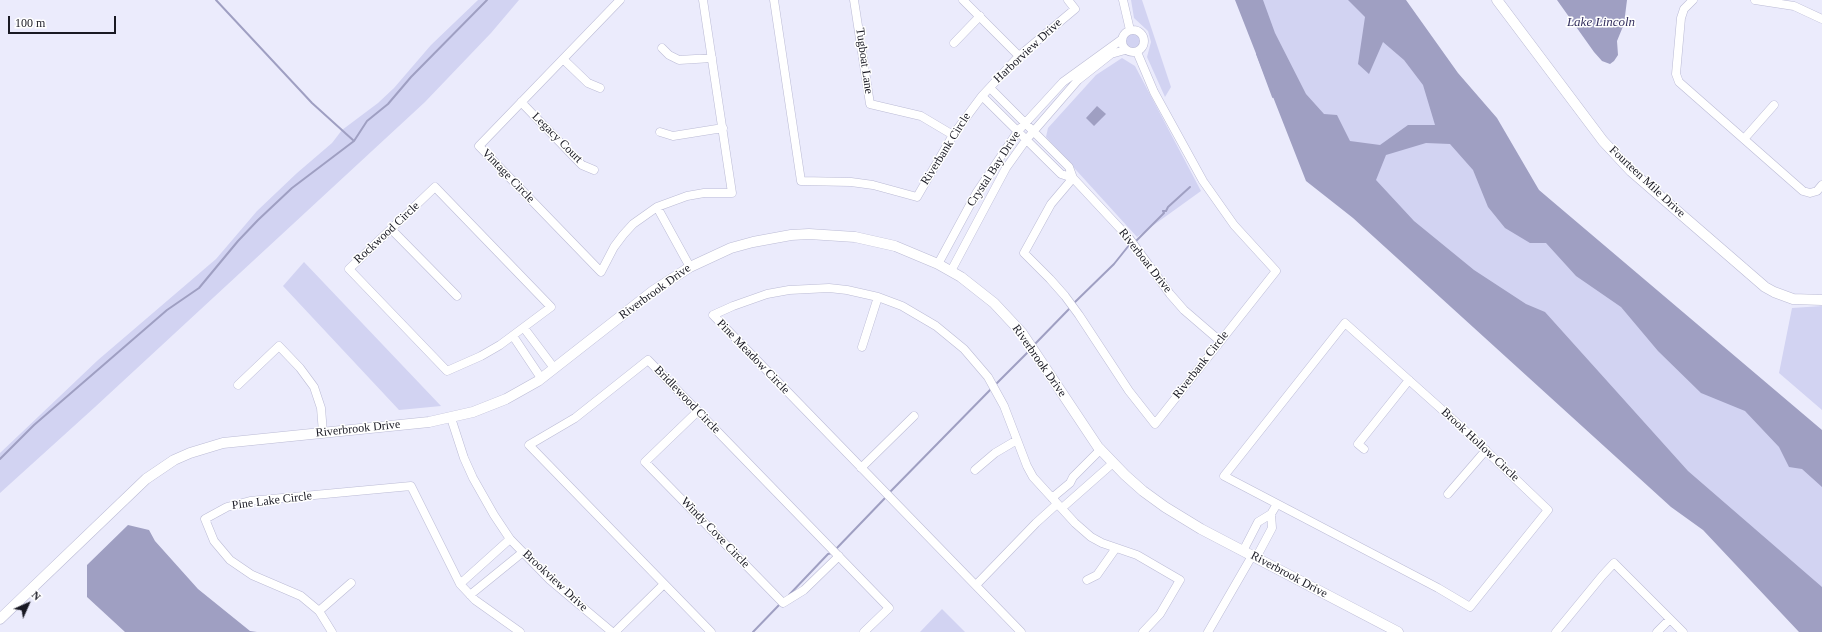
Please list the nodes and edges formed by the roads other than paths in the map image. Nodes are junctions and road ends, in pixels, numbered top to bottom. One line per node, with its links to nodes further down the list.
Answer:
1 (620, 0): 21 (street, Vintage Circle)
2 (704, 0): 20 (street, Vintage Circle)
3 (774, 0): 32 (street, Riverbank Circle)
4 (854, 0): 32 (street, Tugboat Lane)
5 (963, 0): 11 (street)
6 (1068, 0): 19 (street, Harborview Drive)
7 (1123, 0): 13 (street)
8 (1497, 0): 45 (street, Fourteen Mile Drive)
9 (1693, 0): 33 (street)
10 (1755, 0): 12 (street)
11 (980, 16): 15 (street); 19 (street)
12 (1822, 19)
13 (1130, 30): 14 (street); 18 (street)
14 (1121, 40): 17 (street); 27 (street, Crystal Bay Drive)
15 (954, 43)
16 (662, 48): 20 (street)
17 (1125, 50): 18 (street); 30 (street, Crystal Bay Drive)
18 (1137, 52): 49 (street, Riverbank Circle)
19 (1020, 56): 23 (street, Harborview Drive)
20 (712, 58): 28 (street, Vintage Circle)
21 (563, 59): 22 (street); 25 (street, Vintage Circle)
22 (600, 88)
23 (990, 88): 24 (street, Harborview Drive); 27 (street)
24 (982, 96): 29 (street); 32 (street, Riverbank Circle)
25 (521, 102): 35 (street, Legacy Court); 38 (street, Vintage Circle)
26 (1774, 105): 33 (street)
27 (1025, 123): 29 (street, Crystal Bay Drive); 30 (street)
28 (723, 128): 31 (street); 38 (street, Vintage Circle)
29 (1018, 131): 34 (street); 40 (street, Crystal Bay Drive)
30 (1034, 131): 34 (street, Crystal Bay Drive); 36 (street)
31 (660, 132)
32 (953, 135)
33 (1744, 139): 37 (street)
34 (1026, 140): 36 (street); 42 (street, Crystal Bay Drive)
35 (594, 170)
36 (1073, 178): 49 (street, Riverboat Drive); 49 (street, Riverbank Circle)
37 (1822, 185)
38 (657, 207): 41 (street)
39 (391, 229): 43 (street); 46 (street, Rockwood Circle); 47 (street, Rockwood Circle)
40 (938, 264): 41 (street, Riverbrook Drive); 42 (street, Riverbrook Drive)
41 (690, 267): 52 (street, Riverbrook Drive)
42 (951, 271): 61 (street, Riverbrook Drive)
43 (457, 296)
44 (878, 297): 50 (street); 60 (street, Pine Meadow Circle); 65 (street, Pine Meadow Circle)
45 (1822, 300)
46 (524, 328): 47 (street, Rockwood Circle); 48 (street)
47 (513, 336): 51 (street)
48 (535, 341): 51 (street); 52 (street)
49 (1220, 342)
50 (862, 347)
51 (522, 350): 53 (street)
52 (554, 368): 53 (street, Riverbrook Drive)
53 (542, 378): 58 (street, Riverbrook Drive)
54 (1409, 380): 62 (street); 63 (street, Brook Hollow Circle); 71 (street, Brook Hollow Circle)
55 (238, 385): 59 (street)
56 (698, 411): 77 (street, Bridlewood Circle); 77 (street, Windy Cove Circle); 83 (street, Bridlewood Circle)
57 (914, 416): 65 (street)
58 (451, 418): 59 (street, Riverbrook Drive); 73 (street, Brookview Drive)
59 (323, 433): 88 (street, Riverbrook Drive)
60 (1017, 440): 66 (street); 70 (street, Pine Meadow Circle)
61 (1101, 449): 64 (street, Riverbrook Drive); 67 (street)
62 (1364, 449)
63 (1486, 450): 68 (street); 71 (street, Brook Hollow Circle)
64 (1113, 463): 69 (street); 76 (street, Riverbrook Drive)
65 (861, 468): 84 (street, Pine Meadow Circle)
66 (975, 470)
67 (1068, 484): 69 (street); 70 (street)
68 (1448, 494)
69 (1077, 495): 70 (street)
70 (1057, 503): 74 (street, Pine Meadow Circle); 84 (street)
71 (1277, 504): 72 (street)
72 (1271, 514): 76 (street); 76 (street)
73 (510, 538): 75 (street, Brookview Drive); 78 (street)
74 (1116, 548): 79 (street); 95 (street, Pine Meadow Circle)
75 (523, 552): 81 (street); 91 (street, Brookview Drive)
76 (1250, 555): 96 (street); 97 (street, Riverbrook Drive)
77 (839, 556): 93 (street, Bridlewood Circle)
78 (475, 572): 81 (street); 82 (street)
79 (1087, 580)
80 (351, 583): 86 (street)
81 (485, 583): 85 (street)
82 (460, 584): 85 (street, Pine Lake Circle); 86 (street, Pine Lake Circle)
83 (664, 584): 91 (street); 92 (street, Bridlewood Circle)
84 (976, 585): 94 (street, Pine Meadow Circle)
85 (470, 595): 90 (street, Pine Lake Circle)
86 (319, 611): 89 (street, Pine Lake Circle)
87 (1670, 618): 98 (street); 99 (street); 100 (street)
88 (0, 619)
89 (332, 632)
90 (520, 632)
91 (614, 632)
92 (711, 632)
93 (864, 632)
94 (1021, 632)
95 (1143, 632)
96 (1208, 632)
97 (1398, 632)
98 (1556, 632)
99 (1657, 632)
100 (1683, 632)

